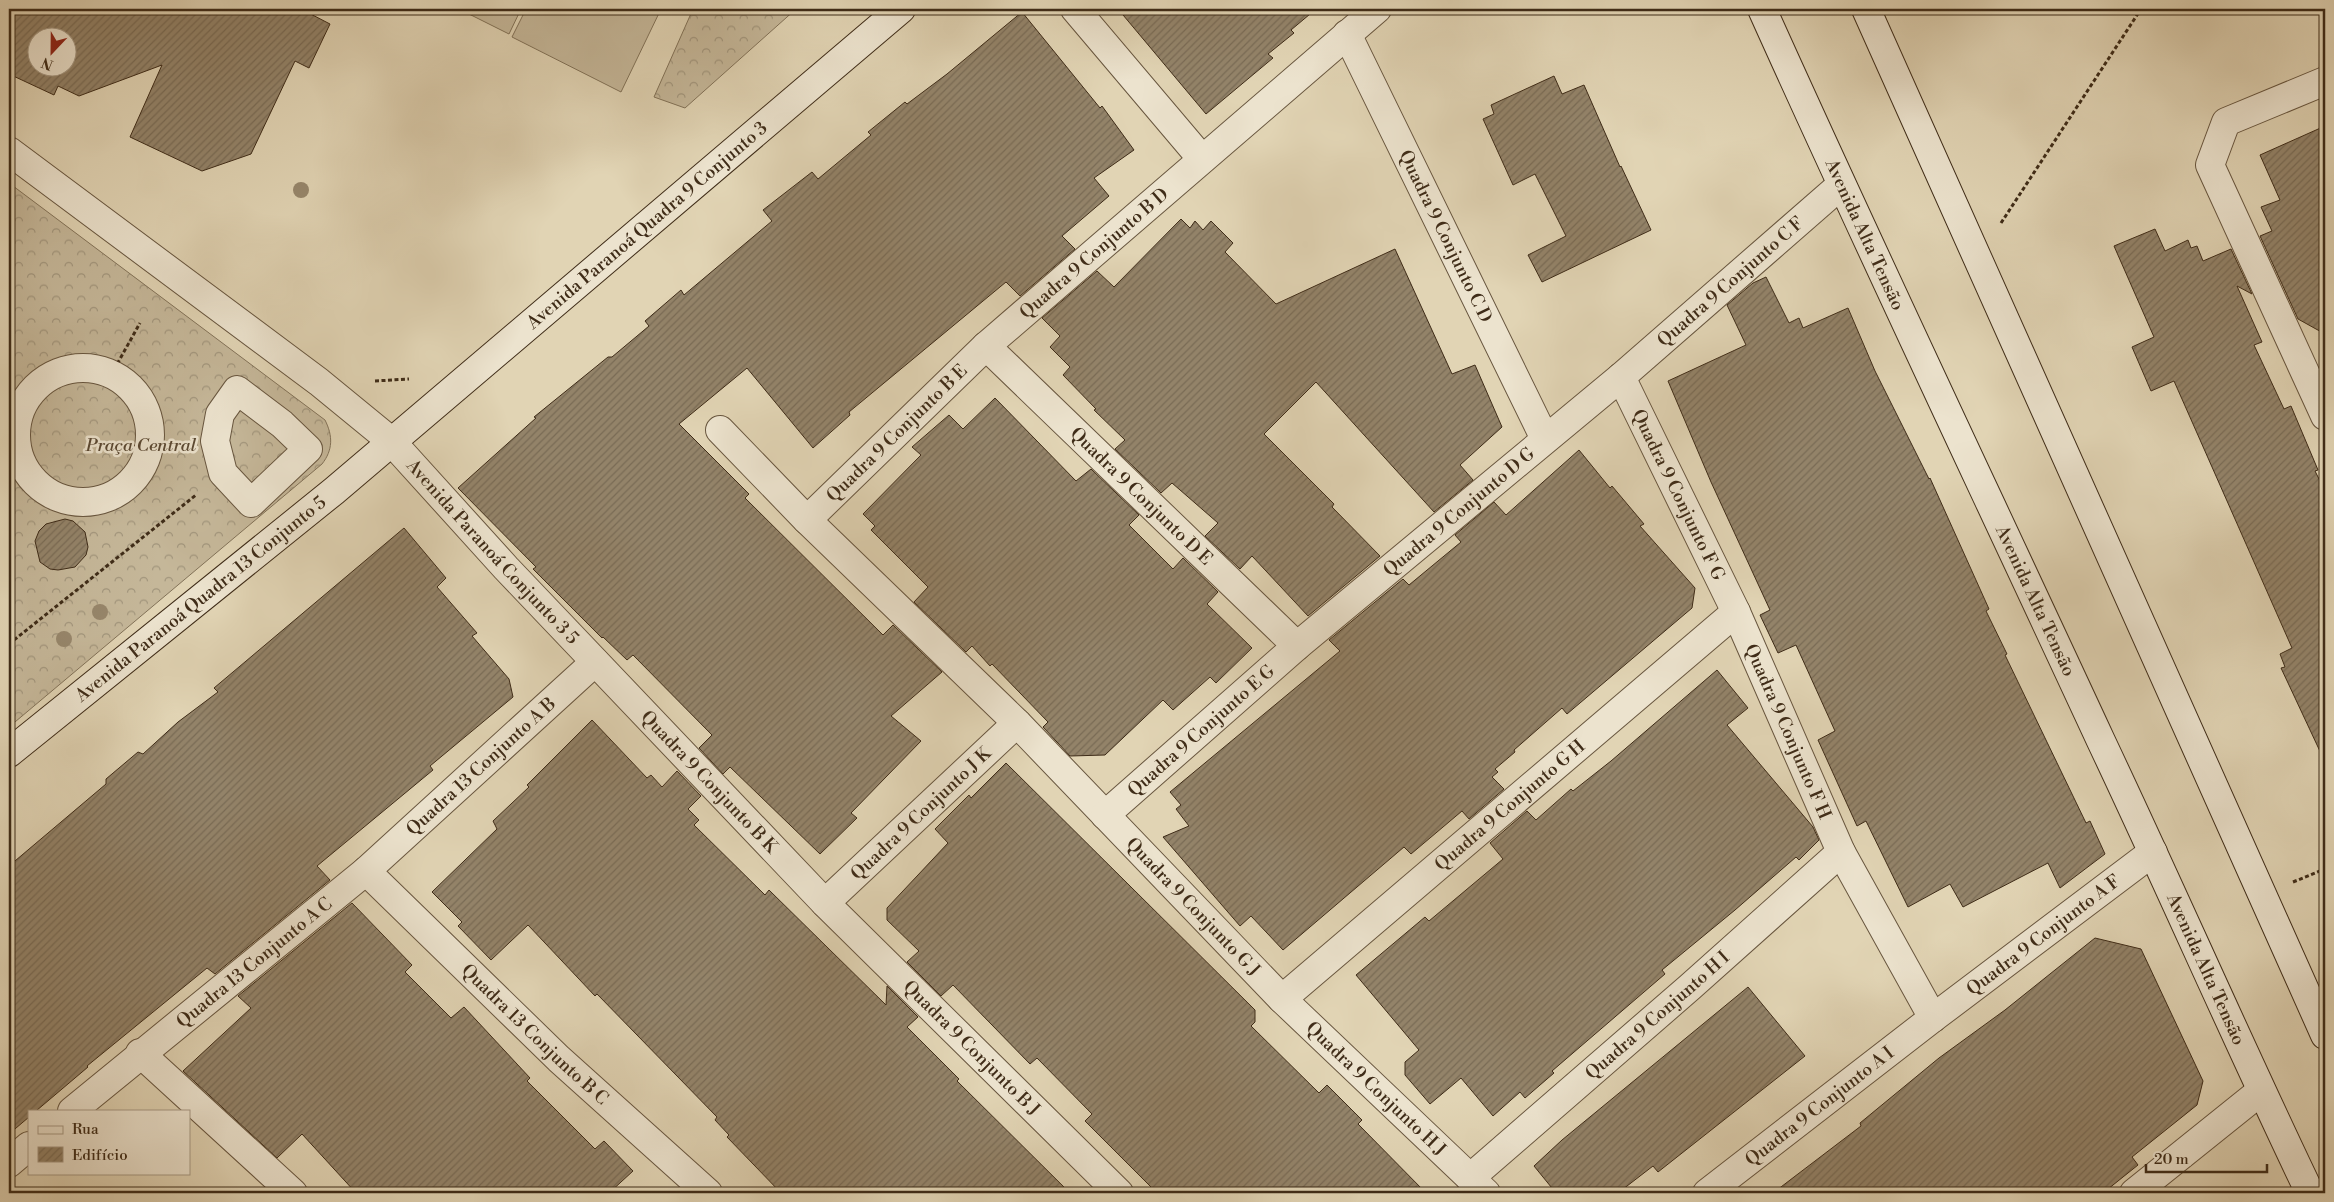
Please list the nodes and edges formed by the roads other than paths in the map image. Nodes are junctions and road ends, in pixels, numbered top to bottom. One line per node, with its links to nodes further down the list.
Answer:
1 (900, 9): 16 (street, Avenida Paranoá Quadra 9 Conjunto 3)
2 (1075, 9): 9 (street)
3 (1377, 9): 6 (street, Quadra 9 Conjunto B D)
4 (1762, 9): 10 (street, Avenida Alta Tensão)
5 (1866, 9): 31 (street)
6 (1347, 34): 9 (street, Quadra 9 Conjunto B D); 15 (street, Quadra 9 Conjunto C D)
7 (2325, 81): 13 (street)
8 (9, 151): 16 (street, Avenida Paranoá Conjunto 3 5)
9 (1202, 159): 11 (street, Quadra 9 Conjunto B D)
10 (1841, 185): 12 (street, Quadra 9 Conjunto C F); 26 (street, Avenida Alta Tensão)
11 (986, 346): 18 (street, Quadra 9 Conjunto B E); 20 (street, Quadra 9 Conjunto D E)
12 (1621, 377): 15 (street, Quadra 9 Conjunto D G); 19 (street, Quadra 9 Conjunto F G)
13 (2322, 399)
14 (720, 430): 18 (street, Quadra 9 Conjunto G J)
15 (1545, 439): 20 (street, Quadra 9 Conjunto D G)
16 (391, 441): 21 (street, Avenida Paranoá Conjunto 3 5); 23 (street, Avenida Paranoá Quadra 13 Conjunto 5)
17 (17, 472): 17 (street)
18 (807, 520): 22 (street, Quadra 9 Conjunto G J)
19 (1736, 612): 25 (street, Quadra 9 Conjunto F H); 29 (street, Quadra 9 Conjunto G H)
20 (1297, 646): 24 (street, Quadra 9 Conjunto E G)
21 (595, 662): 27 (street, Quadra 13 Conjunto A B); 28 (street, Quadra 9 Conjunto B K)
22 (1017, 723): 24 (street, Quadra 9 Conjunto G J); 28 (street, Quadra 9 Conjunto J K)
23 (9, 753)
24 (1105, 815): 29 (street, Quadra 9 Conjunto G J)
25 (1842, 852): 30 (street, Quadra 9 Conjunto F H); 37 (street, Quadra 9 Conjunto H I)
26 (2153, 852): 30 (street, Quadra 9 Conjunto A F); 33 (street, Avenida Alta Tensão)
27 (366, 871): 32 (street, Quadra 13 Conjunto A C); 39 (street, Quadra 13 Conjunto B C)
28 (825, 902): 40 (street, Quadra 9 Conjunto B J)
29 (1282, 999): 37 (street, Quadra 9 Conjunto H J)
30 (1933, 1018): 41 (street, Quadra 9 Conjunto A I)
31 (2325, 1034)
32 (140, 1054): 34 (street, Quadra 13 Conjunto A C); 38 (street)
33 (2261, 1091): 42 (street); 43 (street, Avenida Alta Tensão)
34 (73, 1110)
35 (28, 1147): 36 (street)
36 (9, 1163)
37 (1478, 1186)
38 (293, 1193)
39 (708, 1193)
40 (1118, 1193)
41 (1707, 1193)
42 (2134, 1193)
43 (2310, 1193)

